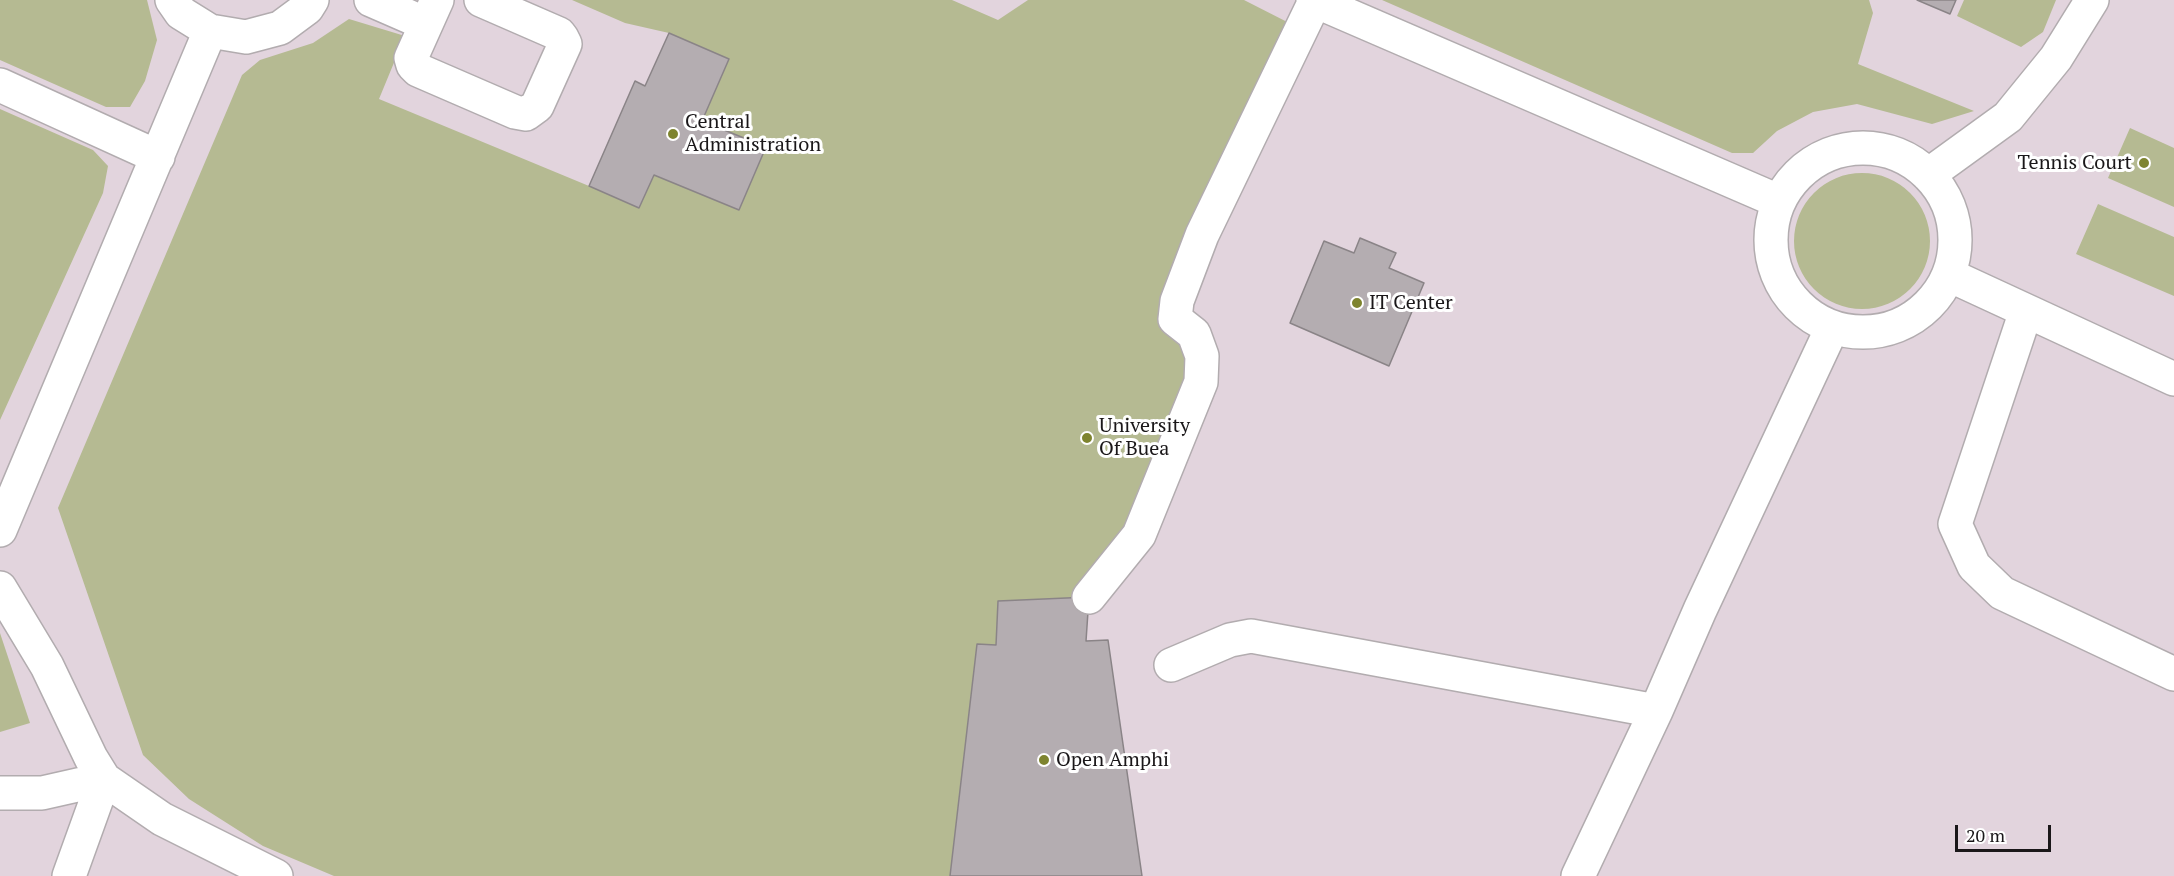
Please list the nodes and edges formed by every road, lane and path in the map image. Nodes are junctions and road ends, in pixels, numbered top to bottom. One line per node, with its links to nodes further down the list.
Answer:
1 (172, 0): 8 (lane)
2 (312, 0): 8 (lane)
3 (371, 0): 7 (lane)
4 (481, 0): 7 (lane)
5 (2092, 0): 11 (lane)
6 (1314, 1): 12 (lane); 19 (lane)
7 (432, 12)
8 (210, 32): 10 (lane)
9 (0, 85): 10 (lane)
10 (158, 157): 17 (lane)
11 (1928, 175): 12 (lane); 13 (lane)
12 (1778, 201): 15 (lane)
13 (1949, 275): 14 (lane); 15 (lane)
14 (2026, 311): 16 (lane); 21 (lane)
15 (1832, 328): 22 (lane)
16 (2174, 379)
17 (0, 530)
18 (0, 588): 23 (lane)
19 (1089, 597)
20 (1171, 665): 22 (lane)
21 (2174, 674)
22 (1656, 711): 27 (lane)
23 (104, 779): 24 (lane); 25 (lane); 26 (lane)
24 (0, 793)
25 (69, 876)
26 (276, 876)
27 (1578, 876)

